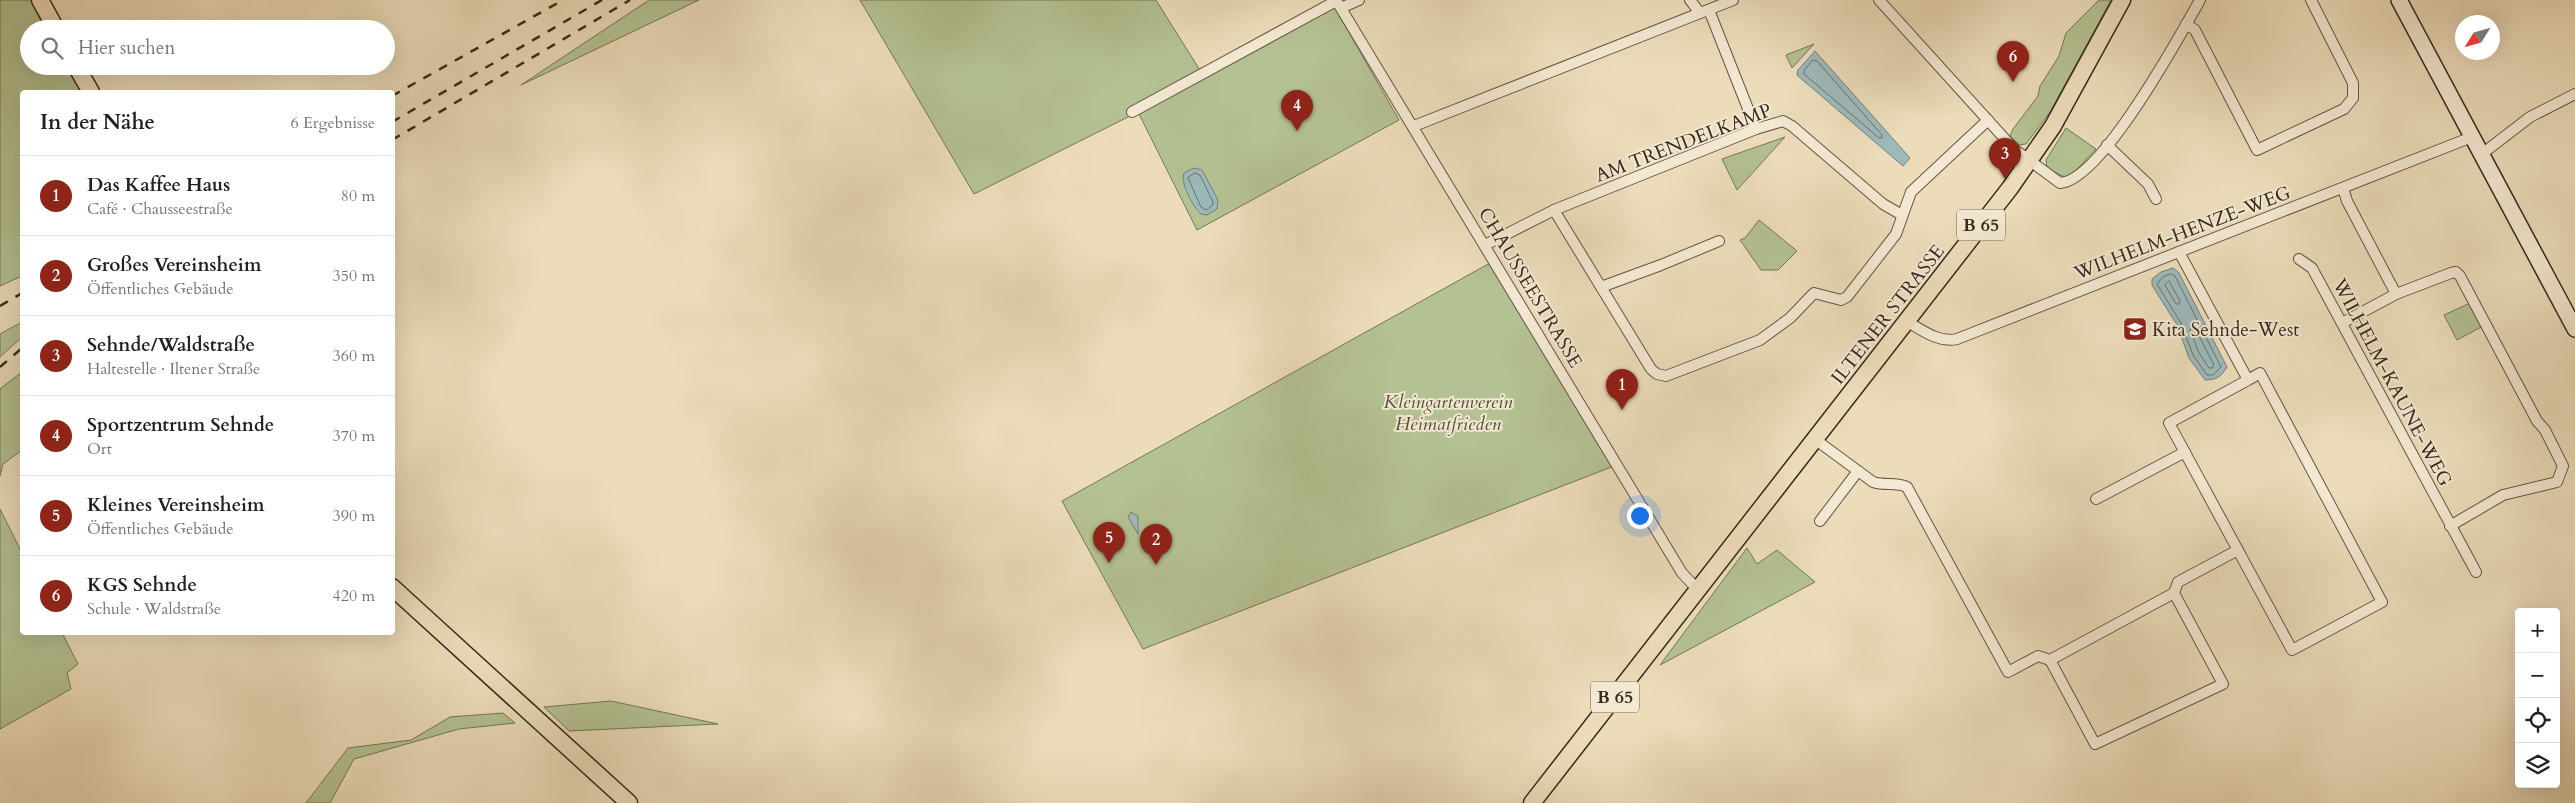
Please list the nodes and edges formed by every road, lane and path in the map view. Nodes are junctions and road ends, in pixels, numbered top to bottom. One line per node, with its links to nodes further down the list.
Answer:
1 (40, 0): 12 (main road)
2 (1359, 0): 10 (street)
3 (1690, 0): 11 (street)
4 (1733, 0): 11 (street)
5 (1879, 0): 18 (street)
6 (2122, 0): 24 (main road, ILTENER STRASSE / B 65)
7 (2200, 0): 13 (street)
8 (2310, 0): 13 (street)
9 (2399, 0): 21 (main road)
10 (1337, 3): 17 (street); 19 (street, CHAUSSEESTRASSE)
11 (1704, 11): 19 (street); 20 (street)
12 (51, 20)
13 (2186, 24): 22 (street)
14 (81, 75): 15 (main road)
15 (90, 90)
16 (2575, 94): 23 (street)
17 (1132, 112)
18 (1988, 120): 24 (street); 28 (street)
19 (1414, 126): 30 (street, CHAUSSEESTRASSE)
20 (1756, 129): 27 (street, AM TRENDELKAMP); 28 (street, AM TRENDELKAMP)
21 (2472, 137): 23 (main road); 25 (street, WILHELM-HENZE-WEG)
22 (2107, 145): 24 (street); 26 (street)
23 (2482, 154): 37 (main road)
24 (2030, 161): 35 (main road, ILTENER STRASSE / B 65)
25 (2343, 188): 31 (street, WILHELM-HENZE-WEG); 34 (street)
26 (2156, 198)
27 (1554, 210): 30 (street, AM TRENDELKAMP); 33 (street)
28 (1902, 215): 33 (street)
29 (1719, 241): 33 (street)
30 (1485, 245): 48 (street, CHAUSSEESTRASSE)
31 (2178, 252): 35 (street, WILHELM-HENZE-WEG); 38 (street)
32 (2300, 259): 36 (street, WILHELM-KAUNE-WEG)
33 (1601, 286)
34 (2396, 294): 36 (street); 44 (street)
35 (1906, 321): 39 (main road, ILTENER STRASSE / B 65)
36 (2342, 323): 44 (street, WILHELM-KAUNE-WEG)
37 (2575, 328)
38 (2248, 380): 40 (street); 45 (street)
39 (1816, 440): 41 (street); 48 (main road, ILTENER STRASSE / B 65)
40 (2184, 452): 42 (street); 45 (street)
41 (1858, 471): 43 (street); 50 (street)
42 (2096, 499)
43 (1820, 521)
44 (2450, 526): 46 (street, WILHELM-KAUNE-WEG)
45 (2238, 550): 49 (street)
46 (2476, 572)
47 (395, 590): 51 (main road)
48 (1699, 591): 52 (main road, B 65)
49 (2174, 593): 50 (street); 50 (street)
50 (2050, 660)
51 (629, 803)
52 (1532, 803)

